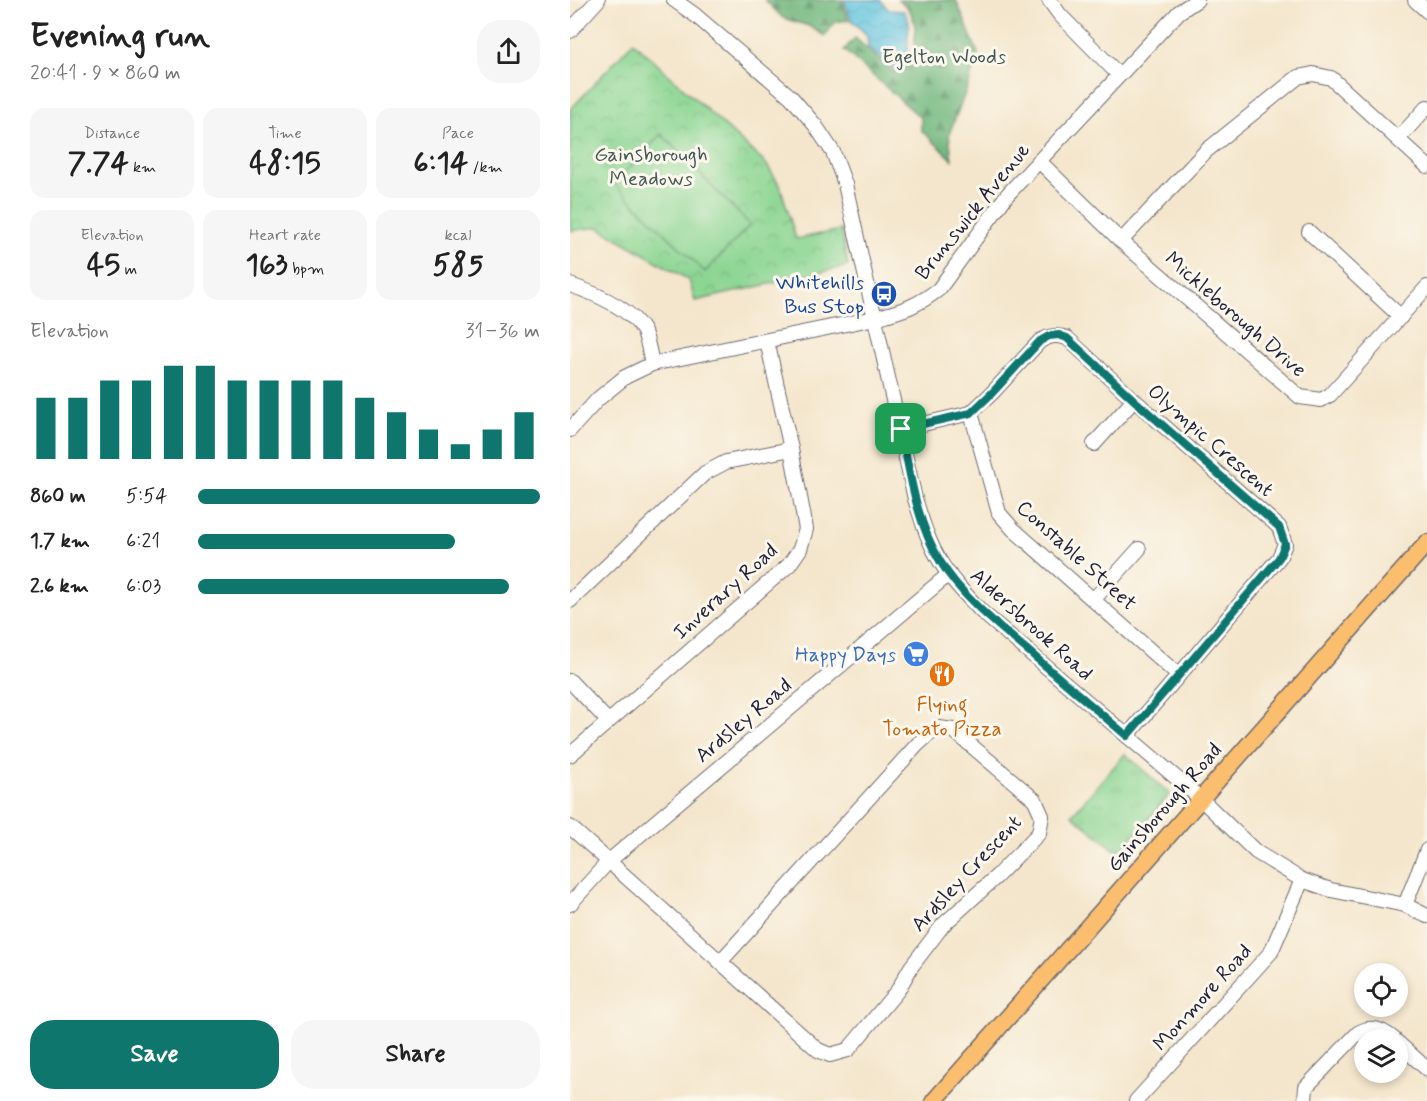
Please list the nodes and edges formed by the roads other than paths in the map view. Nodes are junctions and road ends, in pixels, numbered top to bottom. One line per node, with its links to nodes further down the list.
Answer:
1 (598, 0): 7 (street)
2 (674, 0): 18 (street, Aldersbrook Road)
3 (1049, 0): 8 (street)
4 (1197, 0): 8 (street, Brunswick Avenue)
5 (1415, 0): 6 (street)
6 (1427, 11)
7 (570, 31)
8 (1119, 75): 11 (street, Brunswick Avenue)
9 (1427, 107): 10 (street)
10 (1398, 139): 12 (street); 14 (street)
11 (1039, 161): 14 (street, Mickleborough Drive); 18 (street, Brunswick Avenue)
12 (1427, 166)
13 (1309, 232): 17 (street)
14 (1120, 241): 17 (street, Mickleborough Drive)
15 (570, 285): 20 (street)
16 (1427, 287): 17 (street, Mickleborough Drive)
17 (1401, 316)
18 (875, 318): 19 (street, Brunswick Avenue); 23 (street, Aldersbrook Road)
19 (767, 341): 20 (street, Brunswick Avenue); 26 (street, Inverary Road)
20 (652, 364): 24 (street, Brunswick Avenue)
21 (1134, 400): 22 (street, Olympic Crescent); 25 (street); 32 (street, Olympic Crescent)
22 (971, 413): 23 (street); 30 (street, Constable Street)
23 (901, 429): 29 (street, Aldersbrook Road)
24 (570, 430)
25 (1094, 444)
26 (791, 449): 31 (street); 34 (street, Inverary Road)
27 (1427, 543): 37 (main road, Gainsborough Road)
28 (1139, 549): 30 (street)
29 (949, 574): 35 (street, Aldersbrook Road); 40 (street, Ardsley Road)
30 (1094, 599): 32 (street, Constable Street)
31 (570, 601)
32 (1178, 675): 35 (street, Olympic Crescent)
33 (570, 681): 34 (street)
34 (608, 721): 36 (street, Inverary Road)
35 (1127, 736): 37 (street, Aldersbrook Road)
36 (570, 755)
37 (1202, 799): 41 (street, Aldersbrook Road); 49 (main road, Gainsborough Road)
38 (570, 826): 40 (street)
39 (1427, 850): 43 (street)
40 (609, 861): 42 (street, Ardsley Road); 45 (street, Ardsley Crescent)
41 (1302, 880): 43 (street, Aldersbrook Road); 50 (street, Monmore Road)
42 (570, 904)
43 (1405, 904): 44 (street, Aldersbrook Road)
44 (1427, 916)
45 (720, 962): 45 (street, Ardsley Crescent)
46 (1354, 1037): 51 (street)
47 (1408, 1052): 48 (street)
48 (1427, 1069)
49 (934, 1101)
50 (1136, 1101)
51 (1305, 1101)

